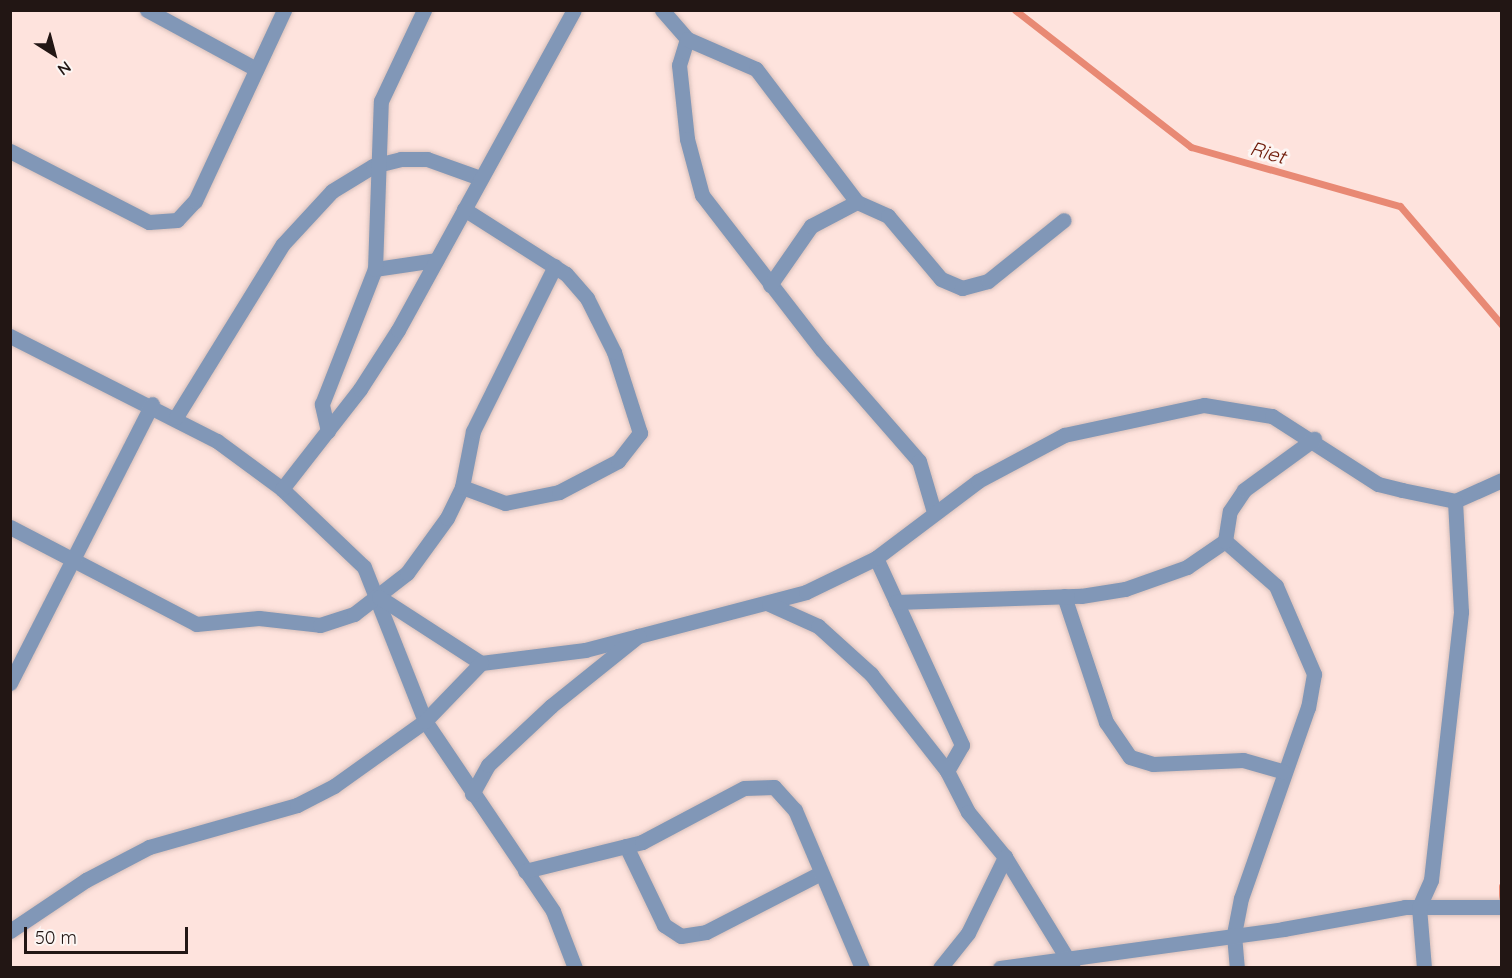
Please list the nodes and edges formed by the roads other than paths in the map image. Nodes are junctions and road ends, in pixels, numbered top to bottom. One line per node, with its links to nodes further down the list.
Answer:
1 (147, 10): 7 (street)
2 (284, 10): 7 (street)
3 (424, 10): 9 (street)
4 (662, 10): 6 (street)
5 (571, 11): 10 (street)
6 (687, 39): 11 (street); 17 (street)
7 (256, 69): 8 (street)
8 (10, 151)
9 (378, 165): 10 (street); 16 (street); 20 (street)
10 (480, 178): 12 (street)
11 (857, 202): 13 (street); 17 (street)
12 (464, 209): 14 (street); 15 (street)
13 (1064, 220)
14 (436, 260): 16 (street); 21 (street)
15 (555, 266): 24 (street); 24 (street)
16 (375, 269): 21 (street)
17 (770, 285): 27 (street)
18 (10, 336): 19 (street)
19 (152, 404): 20 (street); 30 (street)
20 (176, 417): 25 (street)
21 (328, 431): 25 (street)
22 (1314, 439): 26 (street); 27 (street); 29 (street)
23 (1502, 480): 26 (street)
24 (462, 487): 33 (street)
25 (282, 489): 33 (street)
26 (1455, 501): 47 (street)
27 (934, 512): 31 (street)
28 (10, 526): 30 (street)
29 (1225, 541): 32 (street); 41 (street)
30 (74, 557): 33 (street); 38 (street)
31 (876, 558): 34 (street); 35 (street)
32 (1064, 596): 34 (street); 41 (street)
33 (379, 597): 37 (street); 39 (street)
34 (896, 602): 40 (street)
35 (769, 604): 36 (street); 40 (street)
36 (645, 631): 37 (street); 42 (street)
37 (481, 663): 39 (street)
38 (10, 683)
39 (425, 721): 42 (street); 49 (street)
40 (948, 771): 44 (street)
41 (1282, 771): 50 (street)
42 (472, 794): 45 (street)
43 (626, 846): 45 (street); 46 (street); 46 (street)
44 (1005, 857): 51 (street); 54 (street)
45 (525, 871): 52 (street)
46 (821, 873): 53 (street)
47 (1419, 907): 48 (street); 50 (street); 57 (street)
48 (1502, 907)
49 (10, 931)
50 (1234, 935): 51 (street); 56 (street)
51 (1071, 962): 55 (street)
52 (575, 968)
53 (862, 968)
54 (939, 968)
55 (1000, 968)
56 (1237, 968)
57 (1424, 968)

